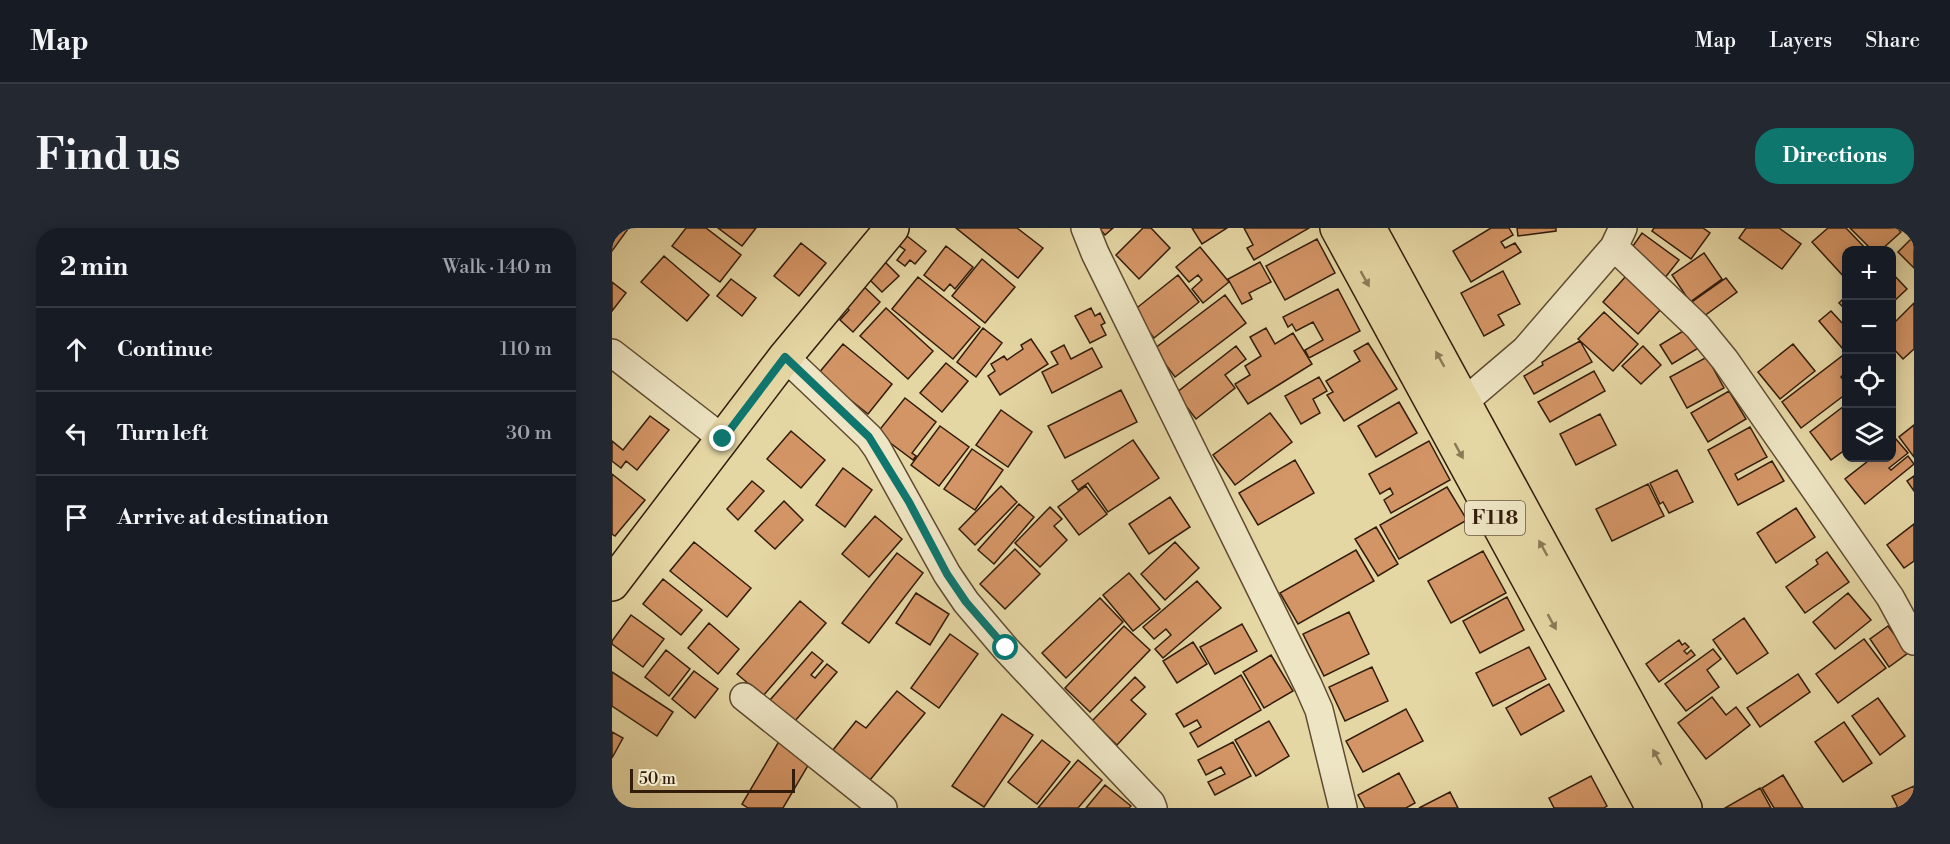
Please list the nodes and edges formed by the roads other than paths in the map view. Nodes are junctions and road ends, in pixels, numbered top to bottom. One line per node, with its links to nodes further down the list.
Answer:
1 (892, 228): 7 (main road)
2 (1085, 228): 15 (street)
3 (1337, 228): 16 (main road, F118, one-way to 16)
4 (1369, 228): 8 (main road, F118, one-way to 4)
5 (1619, 237): 8 (street); 11 (street)
6 (612, 353): 9 (street)
7 (785, 357): 9 (main road); 14 (street)
8 (1464, 402): 17 (main road, F118, one-way to 8)
9 (723, 439): 10 (main road)
10 (612, 584)
11 (1914, 641)
12 (744, 697): 13 (street)
13 (883, 808)
14 (1153, 808)
15 (1343, 808)
16 (1653, 808)
17 (1685, 808)

